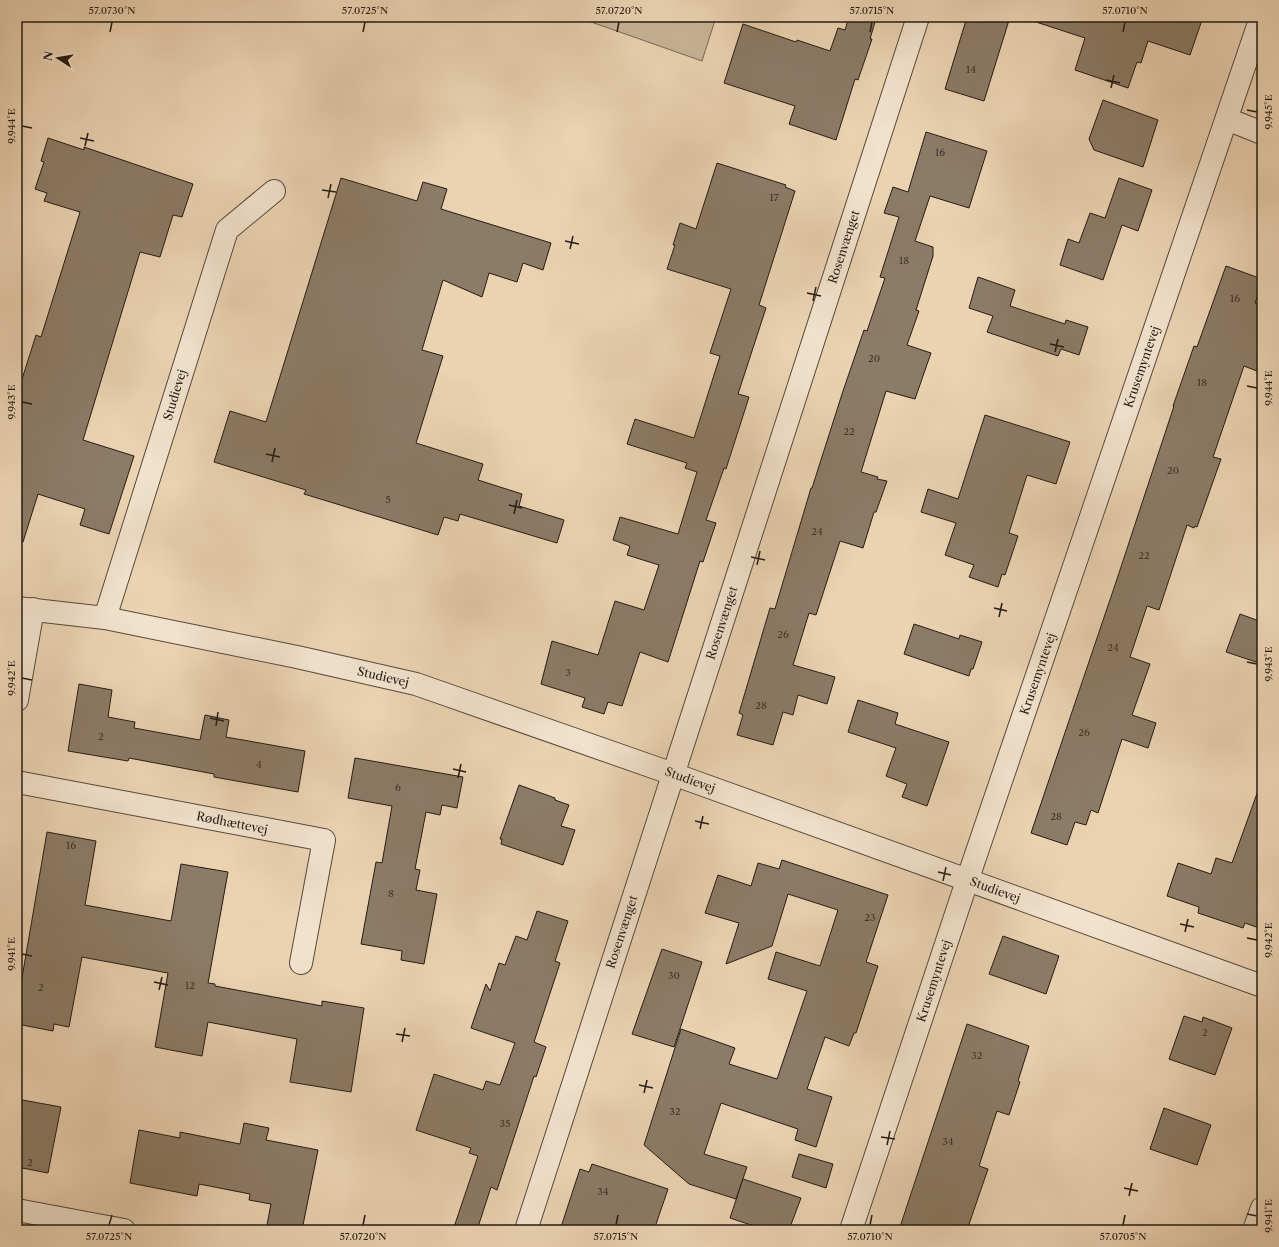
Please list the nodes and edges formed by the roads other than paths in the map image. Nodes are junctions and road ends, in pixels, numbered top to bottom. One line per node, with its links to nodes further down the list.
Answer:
1 (918, 17): 9 (street, Rosenvænget)
2 (1261, 17): 3 (street, Krusemyntevej)
3 (1227, 119): 4 (street); 11 (street, Krusemyntevej)
4 (1262, 132)
5 (274, 190): 7 (street, Studievej)
6 (25, 609): 7 (street, Studievej); 8 (street)
7 (105, 618): 9 (street, Studievej)
8 (17, 700)
9 (673, 774): 11 (street, Studievej); 17 (street, Rosenvænget)
10 (17, 782): 12 (street, Rødhættevej)
11 (967, 881): 13 (street, Studievej); 18 (street, Krusemyntevej)
12 (300, 963)
13 (1262, 986)
14 (1262, 1208): 19 (street)
15 (17, 1210): 16 (street)
16 (124, 1230)
17 (526, 1230)
18 (851, 1230)
19 (1254, 1230)

